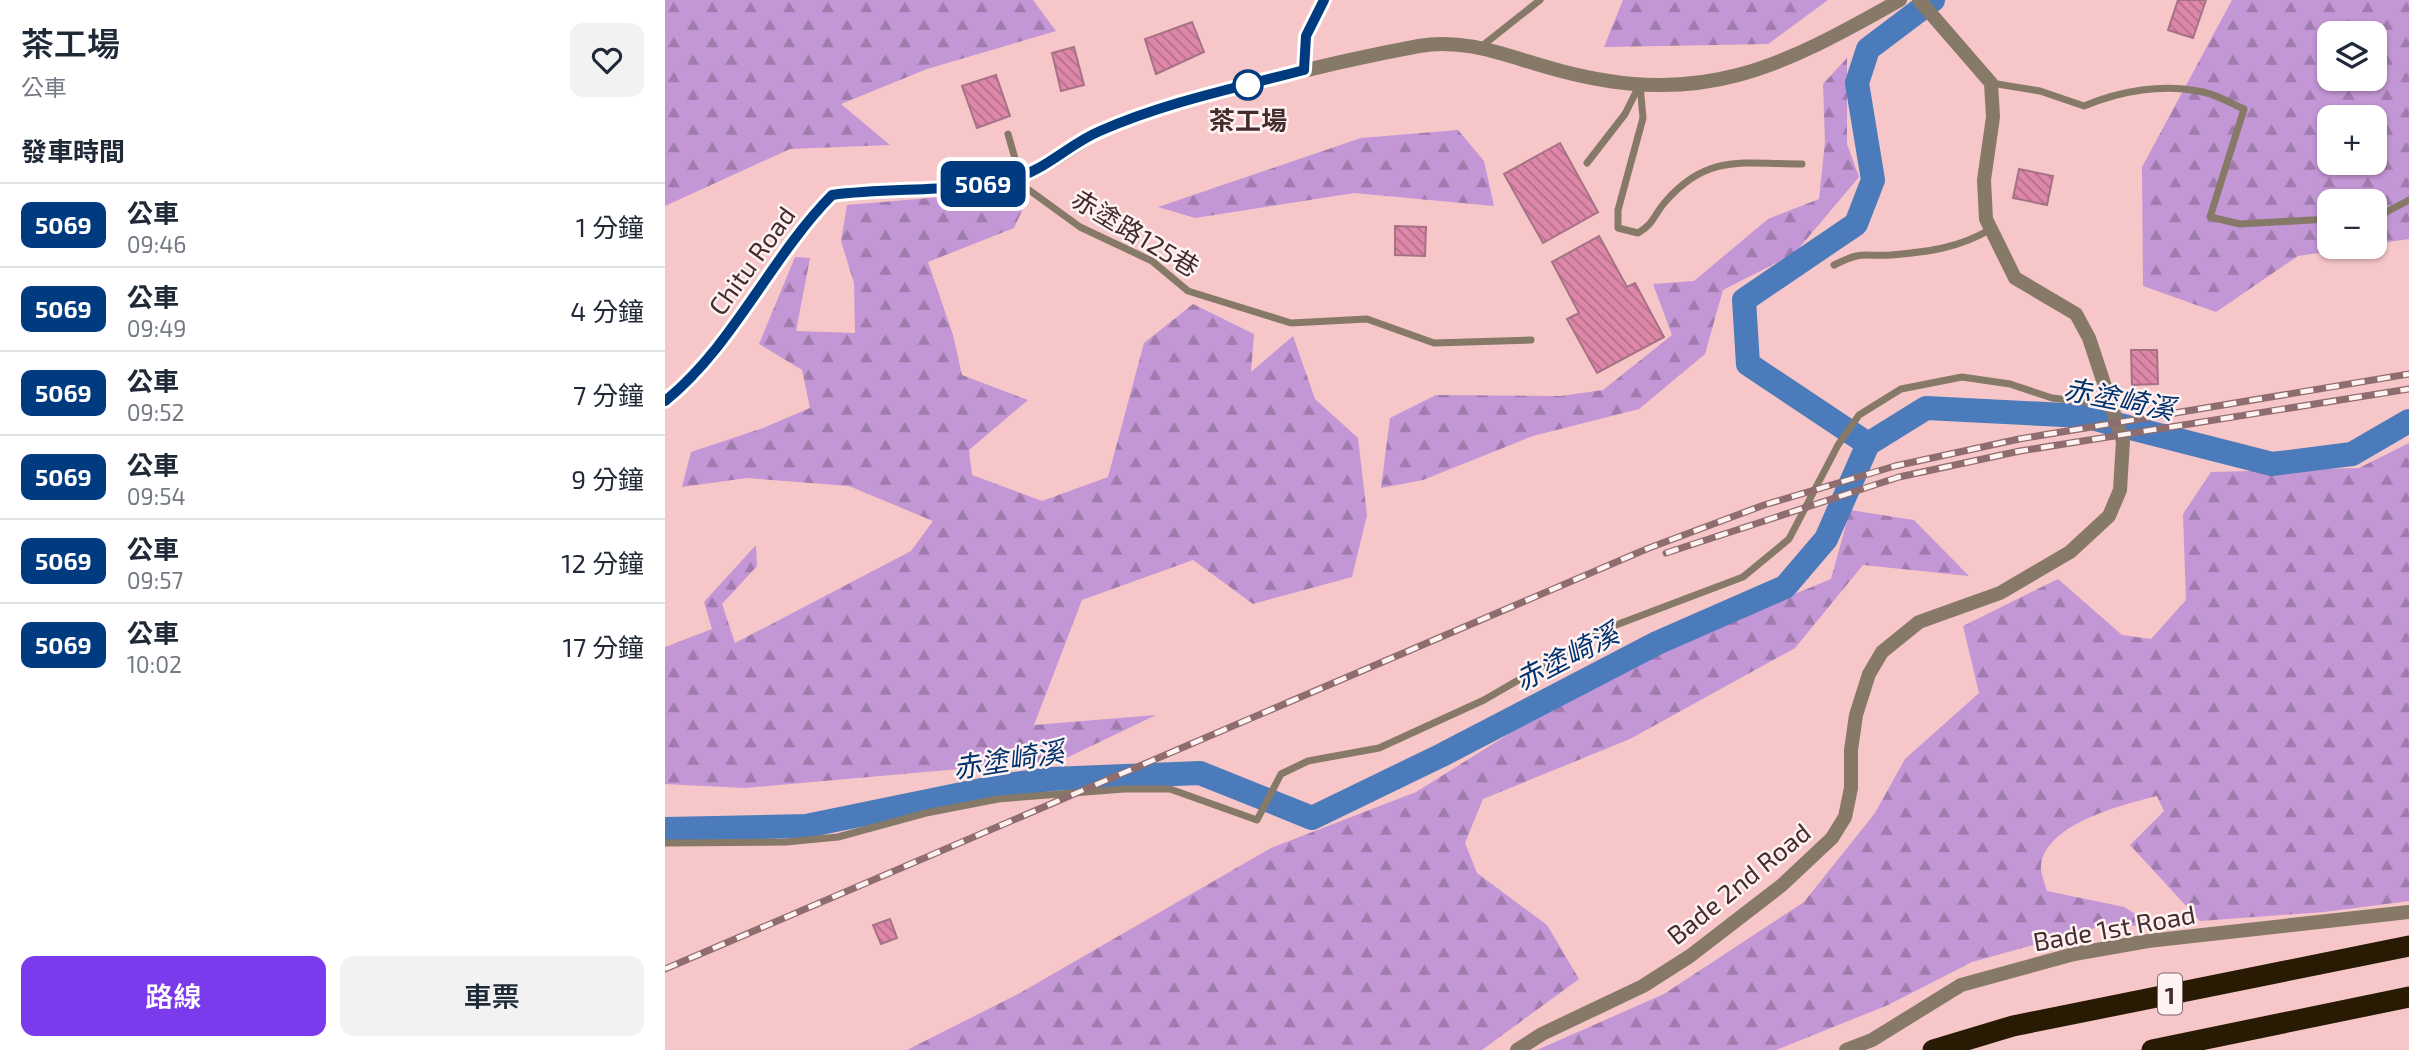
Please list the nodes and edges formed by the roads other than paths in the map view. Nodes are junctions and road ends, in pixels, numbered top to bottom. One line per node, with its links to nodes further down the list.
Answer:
1 (1324, 0): 6 (street)
2 (1540, 0): 5 (lane)
3 (1900, 0): 8 (street)
4 (1919, 0): 7 (street)
5 (1482, 46): 6 (street); 8 (street)
6 (1304, 70): 12 (street, Chitu Road)
7 (1991, 83): 15 (lane); 16 (street, Bade 2nd Road)
8 (1640, 85): 10 (lane); 11 (lane)
9 (1008, 134): 12 (lane)
10 (1587, 163)
11 (1802, 164)
12 (1017, 177): 18 (lane, 赤塗路125巷); 19 (street, Chitu Road)
13 (2409, 200): 14 (lane)
14 (2387, 212)
15 (2317, 220)
16 (1991, 229): 17 (lane); 20 (street, Bade 2nd Road)
17 (1834, 265)
18 (1531, 340)
19 (665, 401)
20 (2114, 406): 21 (lane); 25 (street, Bade 2nd Road)
21 (665, 843)
22 (2409, 912): 26 (street, Bade 1st Road)
23 (2409, 946): 27 (highway, 1)
24 (2409, 997): 28 (highway, 1)
25 (1517, 1050)
26 (1846, 1050)
27 (1933, 1050)
28 (2152, 1050)

